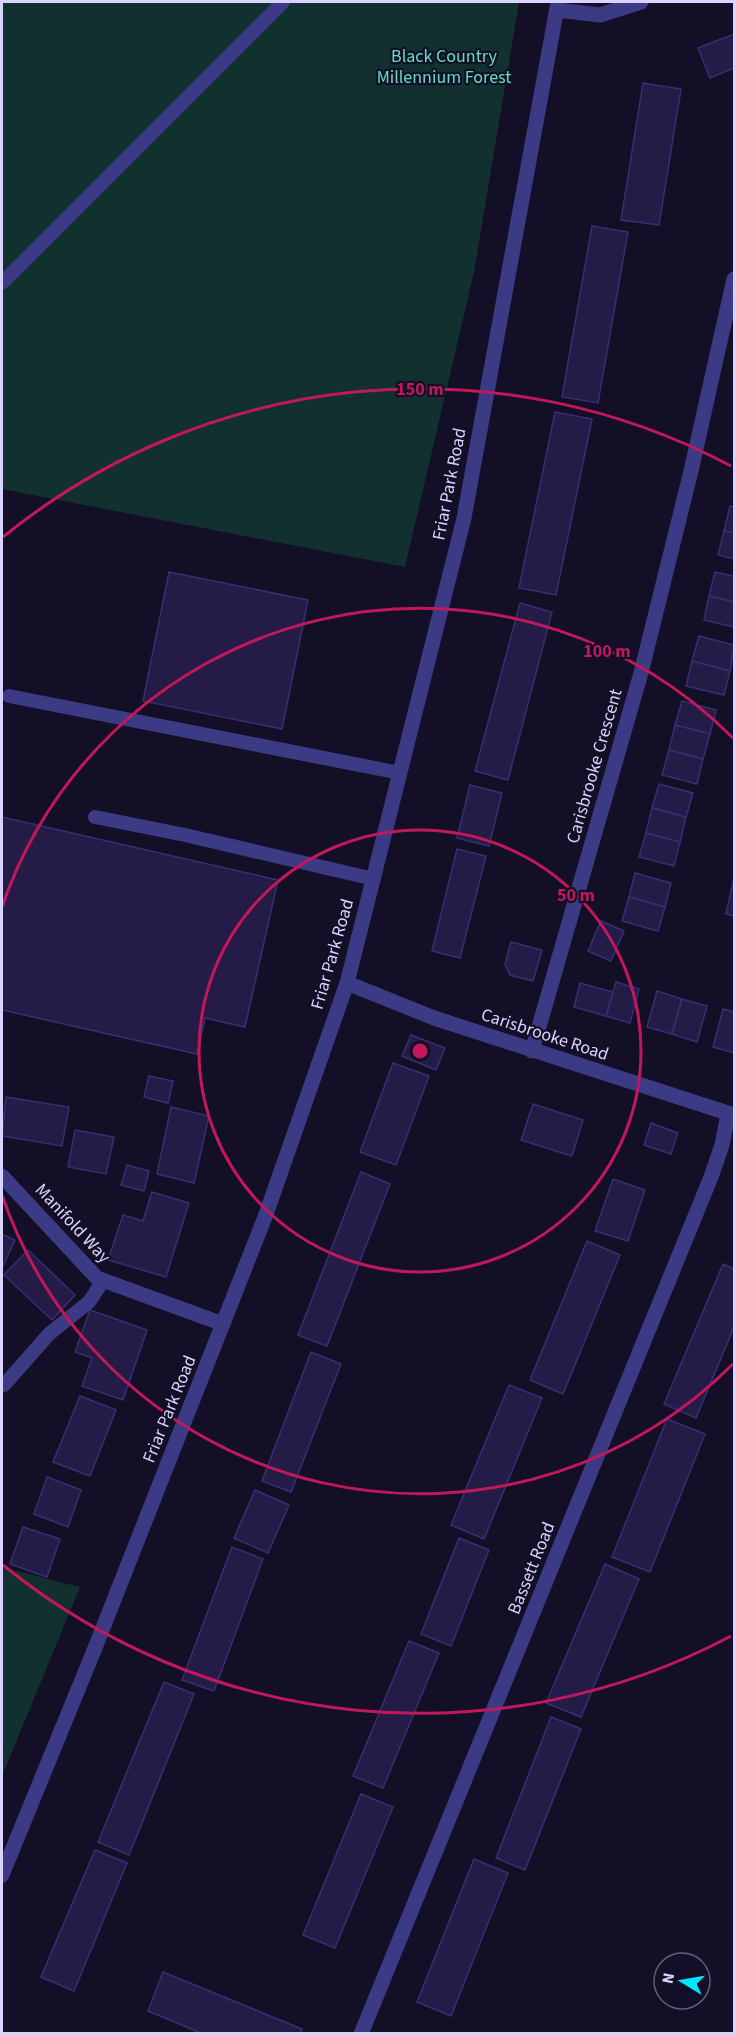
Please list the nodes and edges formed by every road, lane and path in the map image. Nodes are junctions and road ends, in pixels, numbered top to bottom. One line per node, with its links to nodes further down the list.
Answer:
1 (283, 2): 5 (lane)
2 (641, 2): 3 (street)
3 (557, 6): 7 (street, Friar Park Road)
4 (735, 279): 11 (street, Carisbrooke Crescent)
5 (2, 283)
6 (9, 696): 7 (lane)
7 (400, 772): 9 (street, Friar Park Road)
8 (95, 817): 9 (lane)
9 (374, 879): 10 (street, Friar Park Road)
10 (347, 983): 11 (street, Carisbrooke Road); 15 (street, Friar Park Road)
11 (532, 1051): 12 (street, Carisbrooke Road)
12 (732, 1114): 18 (street, Bassett Road)
13 (2, 1176): 14 (street, Manifold Way)
14 (103, 1281): 15 (street, Manifold Way); 16 (lane)
15 (223, 1324): 17 (street, Friar Park Road)
16 (2, 1385)
17 (2, 1875)
18 (361, 2034)

